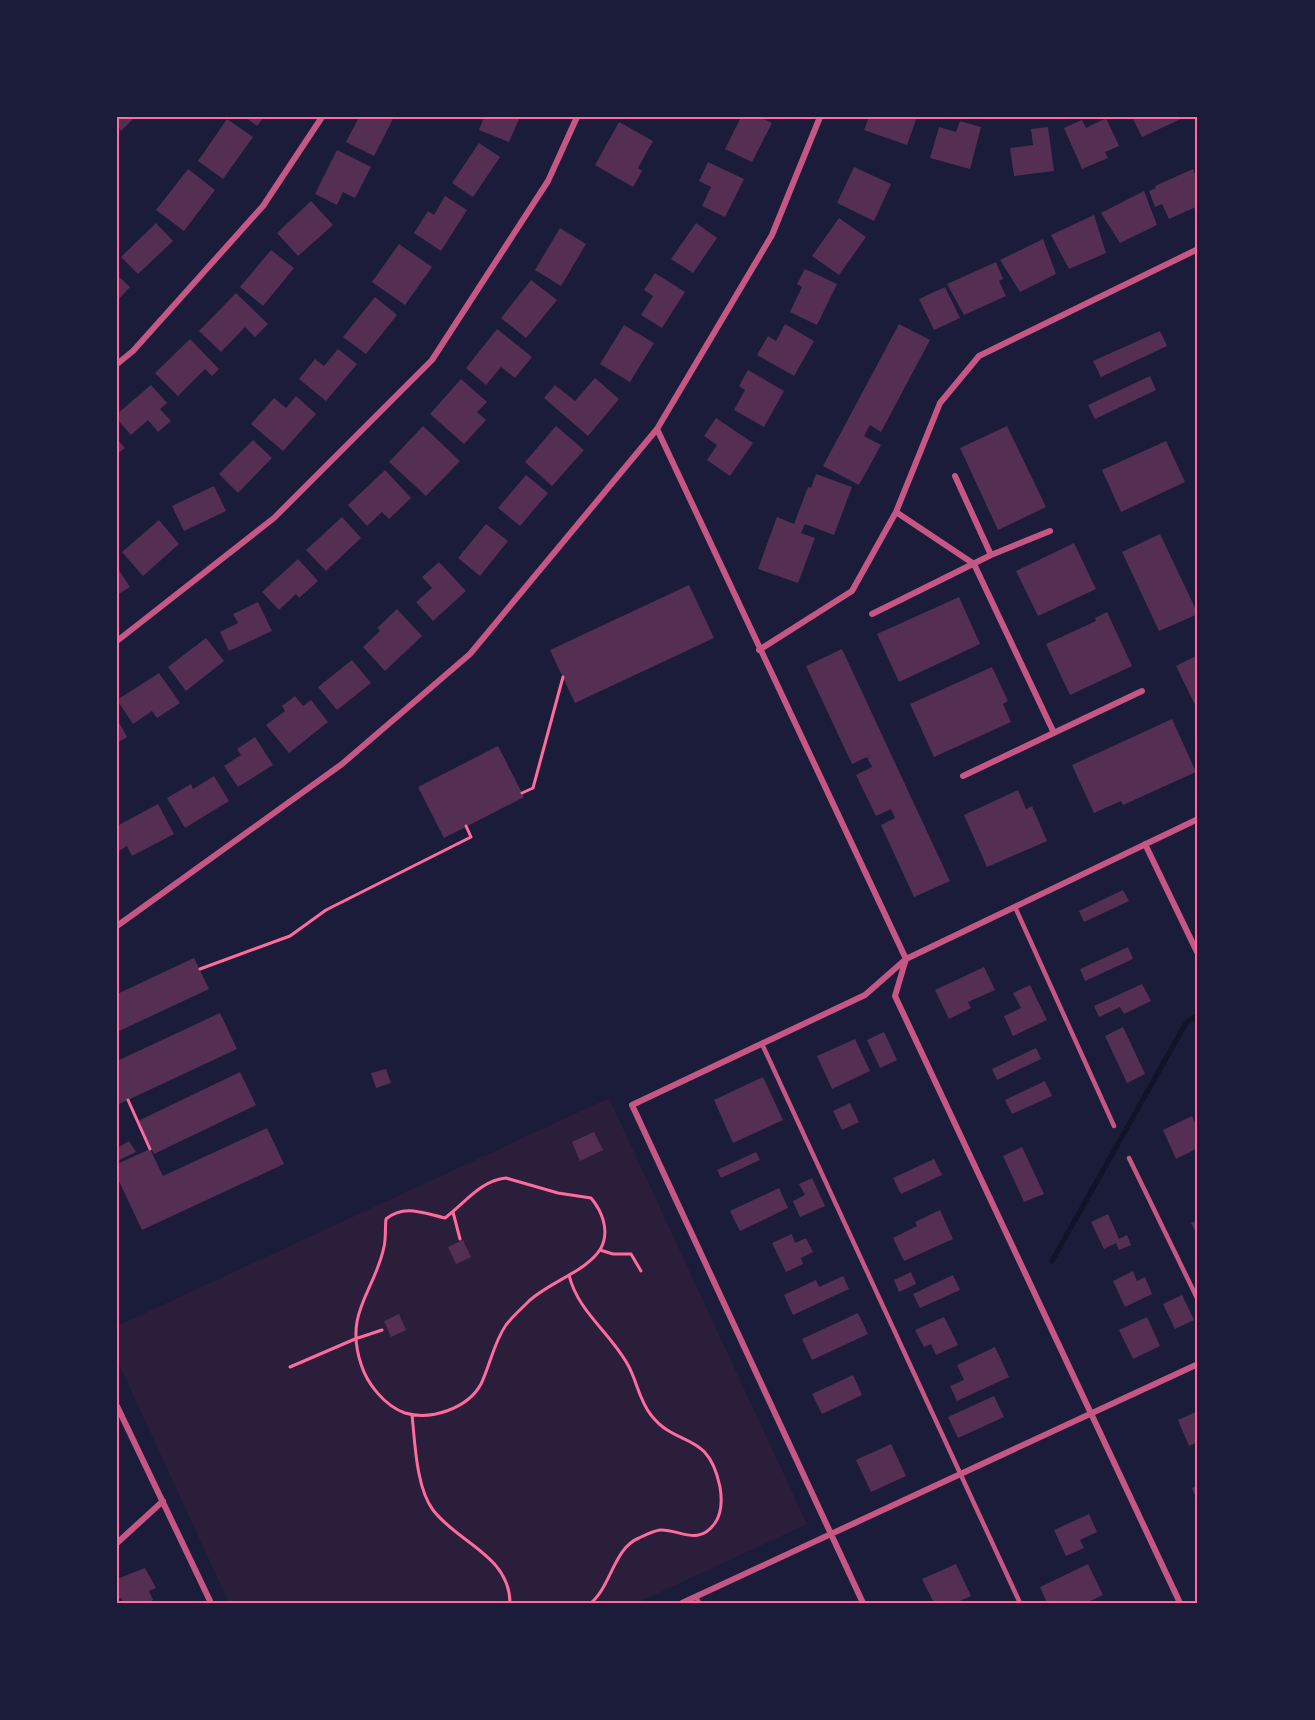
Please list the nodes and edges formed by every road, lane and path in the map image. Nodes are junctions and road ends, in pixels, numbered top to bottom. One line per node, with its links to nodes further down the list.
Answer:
1 (322, 117): 5 (street)
2 (578, 117): 13 (street)
3 (820, 117): 6 (street)
4 (1198, 249): 8 (street)
5 (117, 364)
6 (657, 429): 14 (street); 24 (street)
7 (955, 476): 10 (street)
8 (896, 512): 11 (street); 14 (street)
9 (1050, 531): 10 (street)
10 (991, 555): 11 (street)
11 (974, 564): 12 (street); 17 (street)
12 (872, 614)
13 (117, 641)
14 (759, 650): 26 (street)
15 (563, 677): 19 (path)
16 (1142, 691): 17 (street)
17 (1054, 733): 18 (street)
18 (963, 776)
19 (522, 793)
20 (1198, 819): 22 (street)
21 (466, 826): 27 (path)
22 (1145, 844): 23 (street); 25 (street)
23 (1015, 907): 26 (street); 30 (lane)
24 (117, 926)
25 (1198, 954)
26 (906, 959): 28 (street); 44 (street)
27 (200, 969)
28 (762, 1044): 46 (lane); 48 (street)
29 (128, 1100): 31 (path)
30 (1114, 1126)
31 (150, 1149)
32 (1129, 1158): 38 (lane)
33 (453, 1212): 34 (path); 35 (path); 40 (path)
34 (460, 1239)
35 (600, 1250): 36 (path); 37 (path)
36 (641, 1271)
37 (569, 1274): 45 (path); 53 (path)
38 (1198, 1299)
39 (382, 1330): 40 (path)
40 (355, 1339): 42 (path); 45 (path)
41 (1198, 1364): 44 (street)
42 (290, 1367)
43 (117, 1406): 47 (street)
44 (1090, 1413): 46 (street); 57 (street)
45 (412, 1415): 52 (path)
46 (960, 1474): 48 (street); 56 (lane)
47 (163, 1501): 49 (street); 51 (street)
48 (830, 1535): 50 (street); 55 (street)
49 (117, 1543)
50 (698, 1600): 54 (street)
51 (211, 1603)
52 (510, 1603)
53 (591, 1603)
54 (682, 1603)
55 (863, 1603)
56 (1020, 1603)
57 (1180, 1603)

